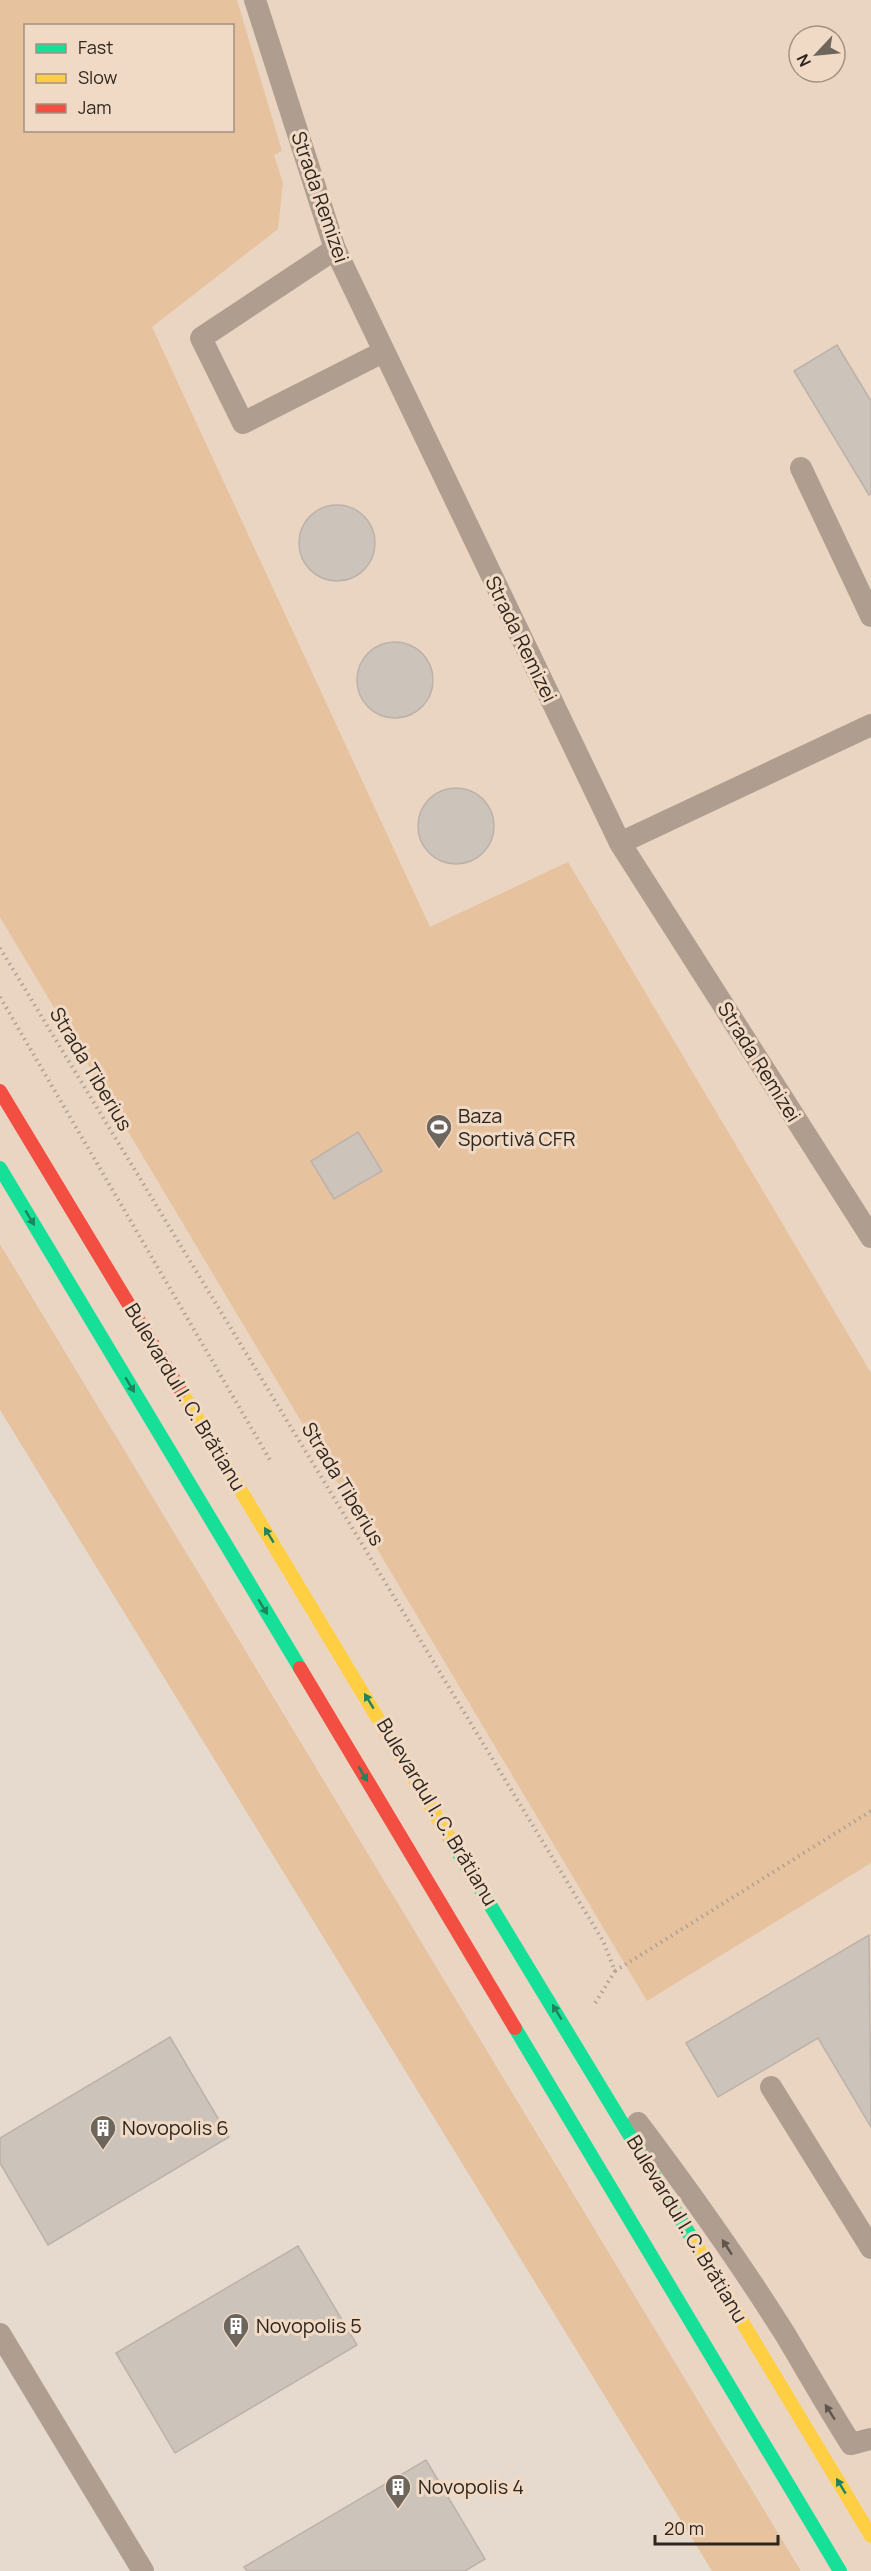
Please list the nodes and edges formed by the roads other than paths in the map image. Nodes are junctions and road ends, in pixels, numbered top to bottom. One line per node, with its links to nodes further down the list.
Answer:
1 (255, 0): 2 (lane, Strada Remizei)
2 (335, 249): 3 (lane, Strada Remizei); 3 (lane)
3 (383, 352): 7 (lane, Strada Remizei)
4 (801, 468): 5 (lane)
5 (871, 616)
6 (871, 725): 7 (lane)
7 (620, 843): 10 (lane, Strada Remizei)
8 (0, 1091): 11 (main road, Bulevardul I. C. Brătianu, one-way to 8)
9 (0, 1168): 18 (main road, Bulevardul I. C. Brătianu, one-way to 18)
10 (871, 1237)
11 (573, 2038): 15 (lane, one-way to 11); 16 (main road, Bulevardul I. C. Brătianu, one-way to 11)
12 (771, 2087): 13 (lane)
13 (871, 2248)
14 (0, 2334): 17 (lane)
15 (871, 2439)
16 (871, 2536)
17 (143, 2571)
18 (840, 2571)

